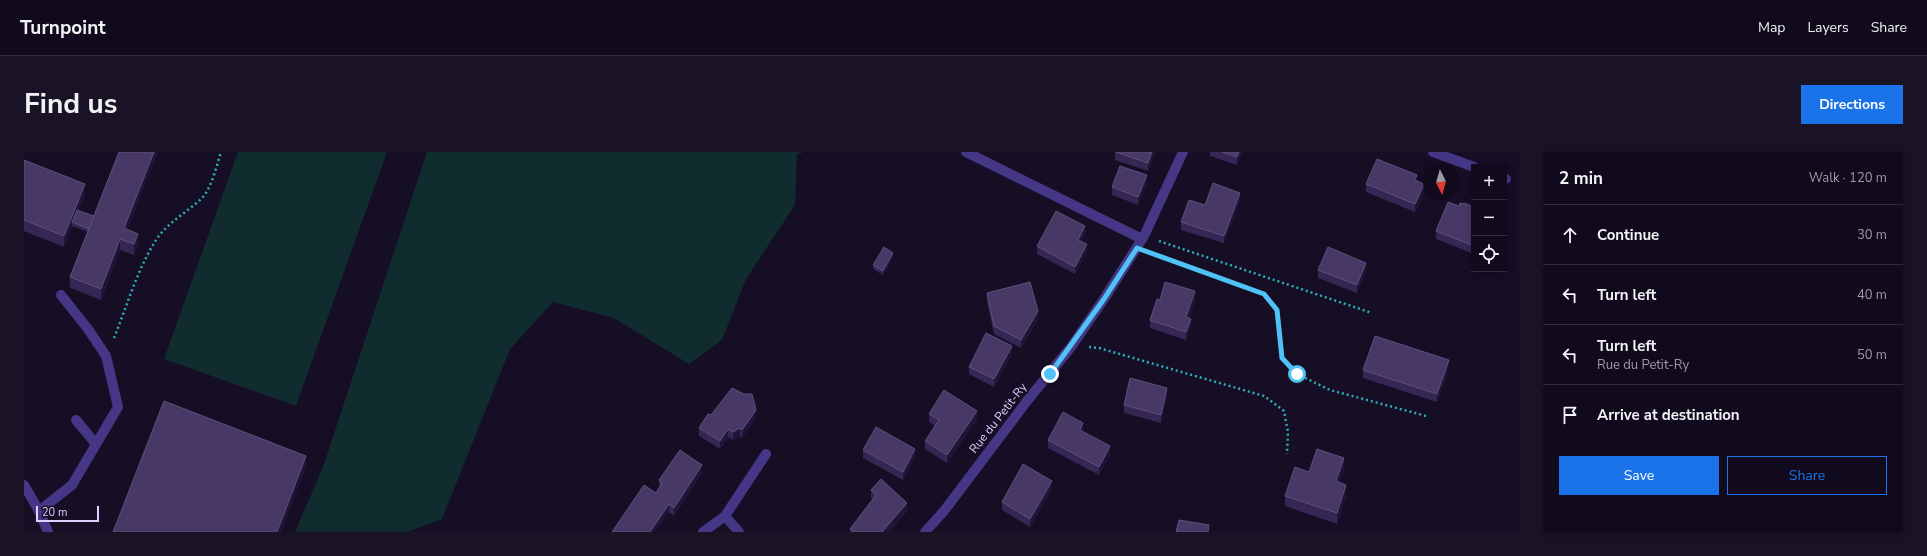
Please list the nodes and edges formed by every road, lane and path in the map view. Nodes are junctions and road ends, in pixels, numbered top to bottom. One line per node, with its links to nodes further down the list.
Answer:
1 (221, 152): 10 (path)
2 (966, 152): 6 (street)
3 (1184, 152): 6 (street, Rue du Petit-Ry)
4 (1433, 152): 5 (street)
5 (1471, 166)
6 (1141, 241): 8 (path); 9 (street, Rue du Petit-Ry); 11 (path)
7 (61, 295): 10 (street)
8 (1372, 313)
9 (1071, 347): 15 (path); 22 (street, Rue du Petit-Ry)
10 (106, 356): 13 (street)
11 (1426, 416)
12 (76, 420): 13 (street)
13 (96, 444): 17 (street)
14 (766, 454): 18 (street)
15 (1287, 454)
16 (24, 485): 17 (street)
17 (39, 511): 19 (street)
18 (725, 516): 20 (street); 21 (street)
19 (48, 532)
20 (703, 532)
21 (739, 532)
22 (925, 532)

